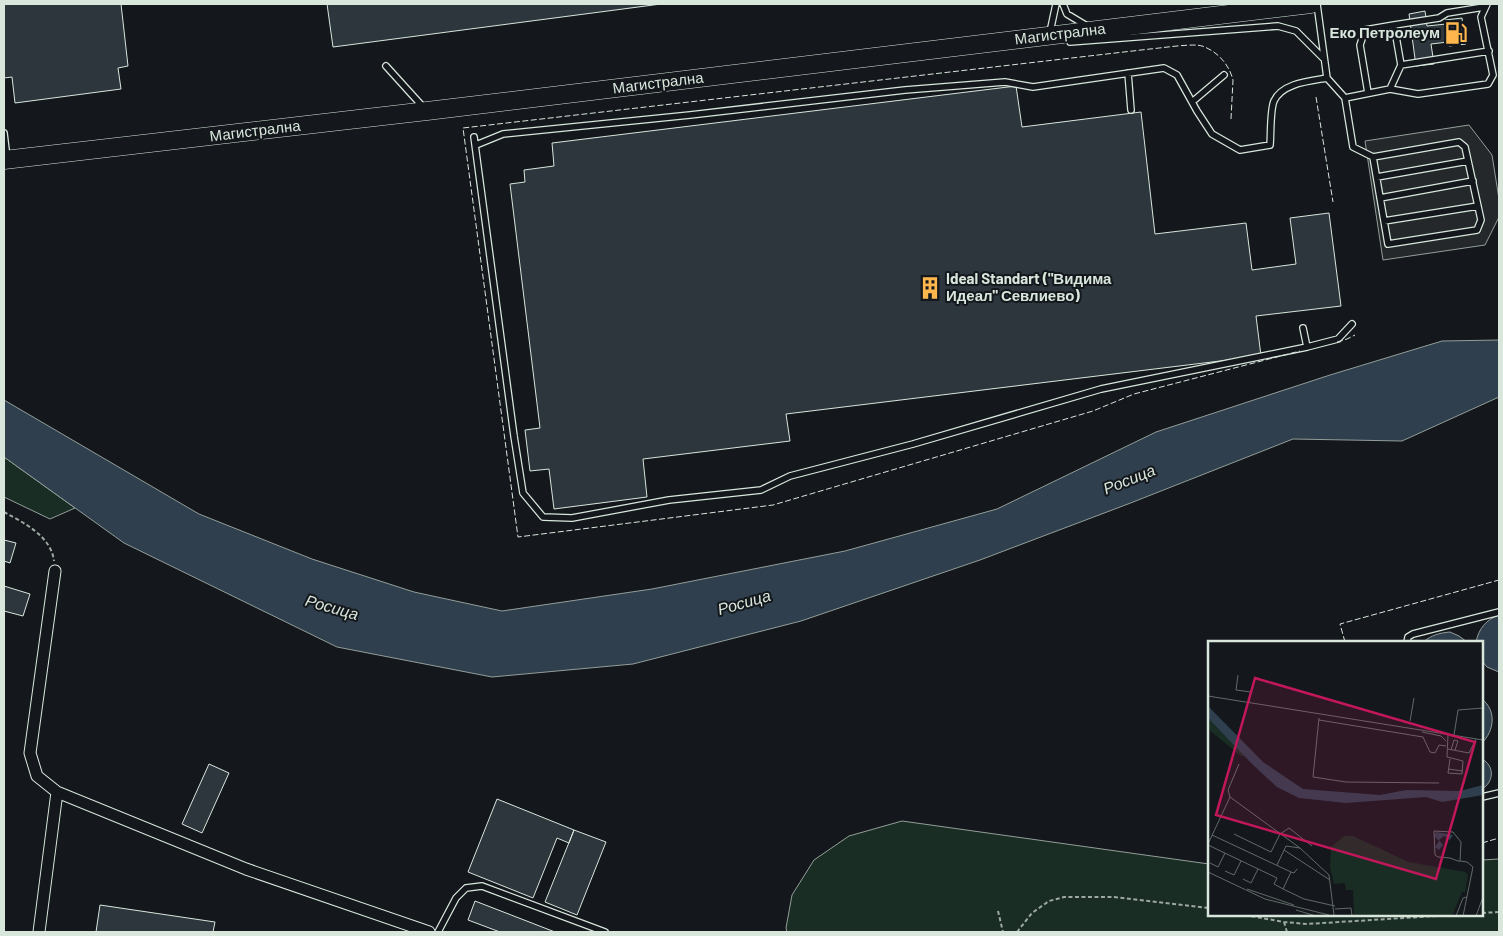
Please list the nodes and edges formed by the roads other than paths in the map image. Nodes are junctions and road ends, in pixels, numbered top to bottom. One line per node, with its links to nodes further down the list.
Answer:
1 (1056, 4): 8 (lane)
2 (1063, 4): 7 (lane)
3 (1311, 4): 7 (main road, Магистрална)
4 (1317, 4): 10 (lane)
5 (1486, 6): 6 (lane); 9 (lane)
6 (1394, 26): 11 (lane); 17 (lane)
7 (1093, 30): 8 (main road, Магистрална)
8 (1049, 36): 10 (lane); 21 (main road, Магистрална)
9 (1489, 51): 11 (lane); 16 (lane)
10 (1323, 58): 15 (lane)
11 (1401, 65): 16 (lane)
12 (386, 66): 21 (lane)
13 (1128, 73): 19 (lane); 20 (lane); 24 (lane)
14 (1224, 75): 19 (lane)
15 (1327, 78): 18 (lane); 19 (lane)
16 (1390, 89): 17 (lane)
17 (1368, 94): 18 (lane)
18 (1345, 98): 25 (lane)
19 (1192, 102)
20 (1131, 110)
21 (427, 112): 26 (main road, Магистрална)
22 (4, 133): 26 (lane)
23 (474, 137): 24 (lane)
24 (476, 145): 35 (lane)
25 (1373, 157): 27 (lane); 28 (lane)
26 (5, 160)
27 (1468, 161): 28 (lane); 29 (lane)
28 (1377, 177): 30 (lane)
29 (1473, 181): 30 (lane); 31 (lane)
30 (1380, 198): 32 (lane)
31 (1478, 206): 32 (lane); 32 (lane)
32 (1384, 221)
33 (1352, 324): 35 (lane)
34 (1303, 328): 35 (lane)
35 (1307, 347)
36 (55, 571): 39 (street)
37 (1499, 612): 38 (lane)
38 (1407, 641)
39 (58, 792): 42 (street); 43 (street)
40 (1499, 793): 41 (lane)
41 (1483, 797)
42 (39, 932)
43 (429, 932)
44 (438, 932): 45 (lane)
45 (605, 932)

